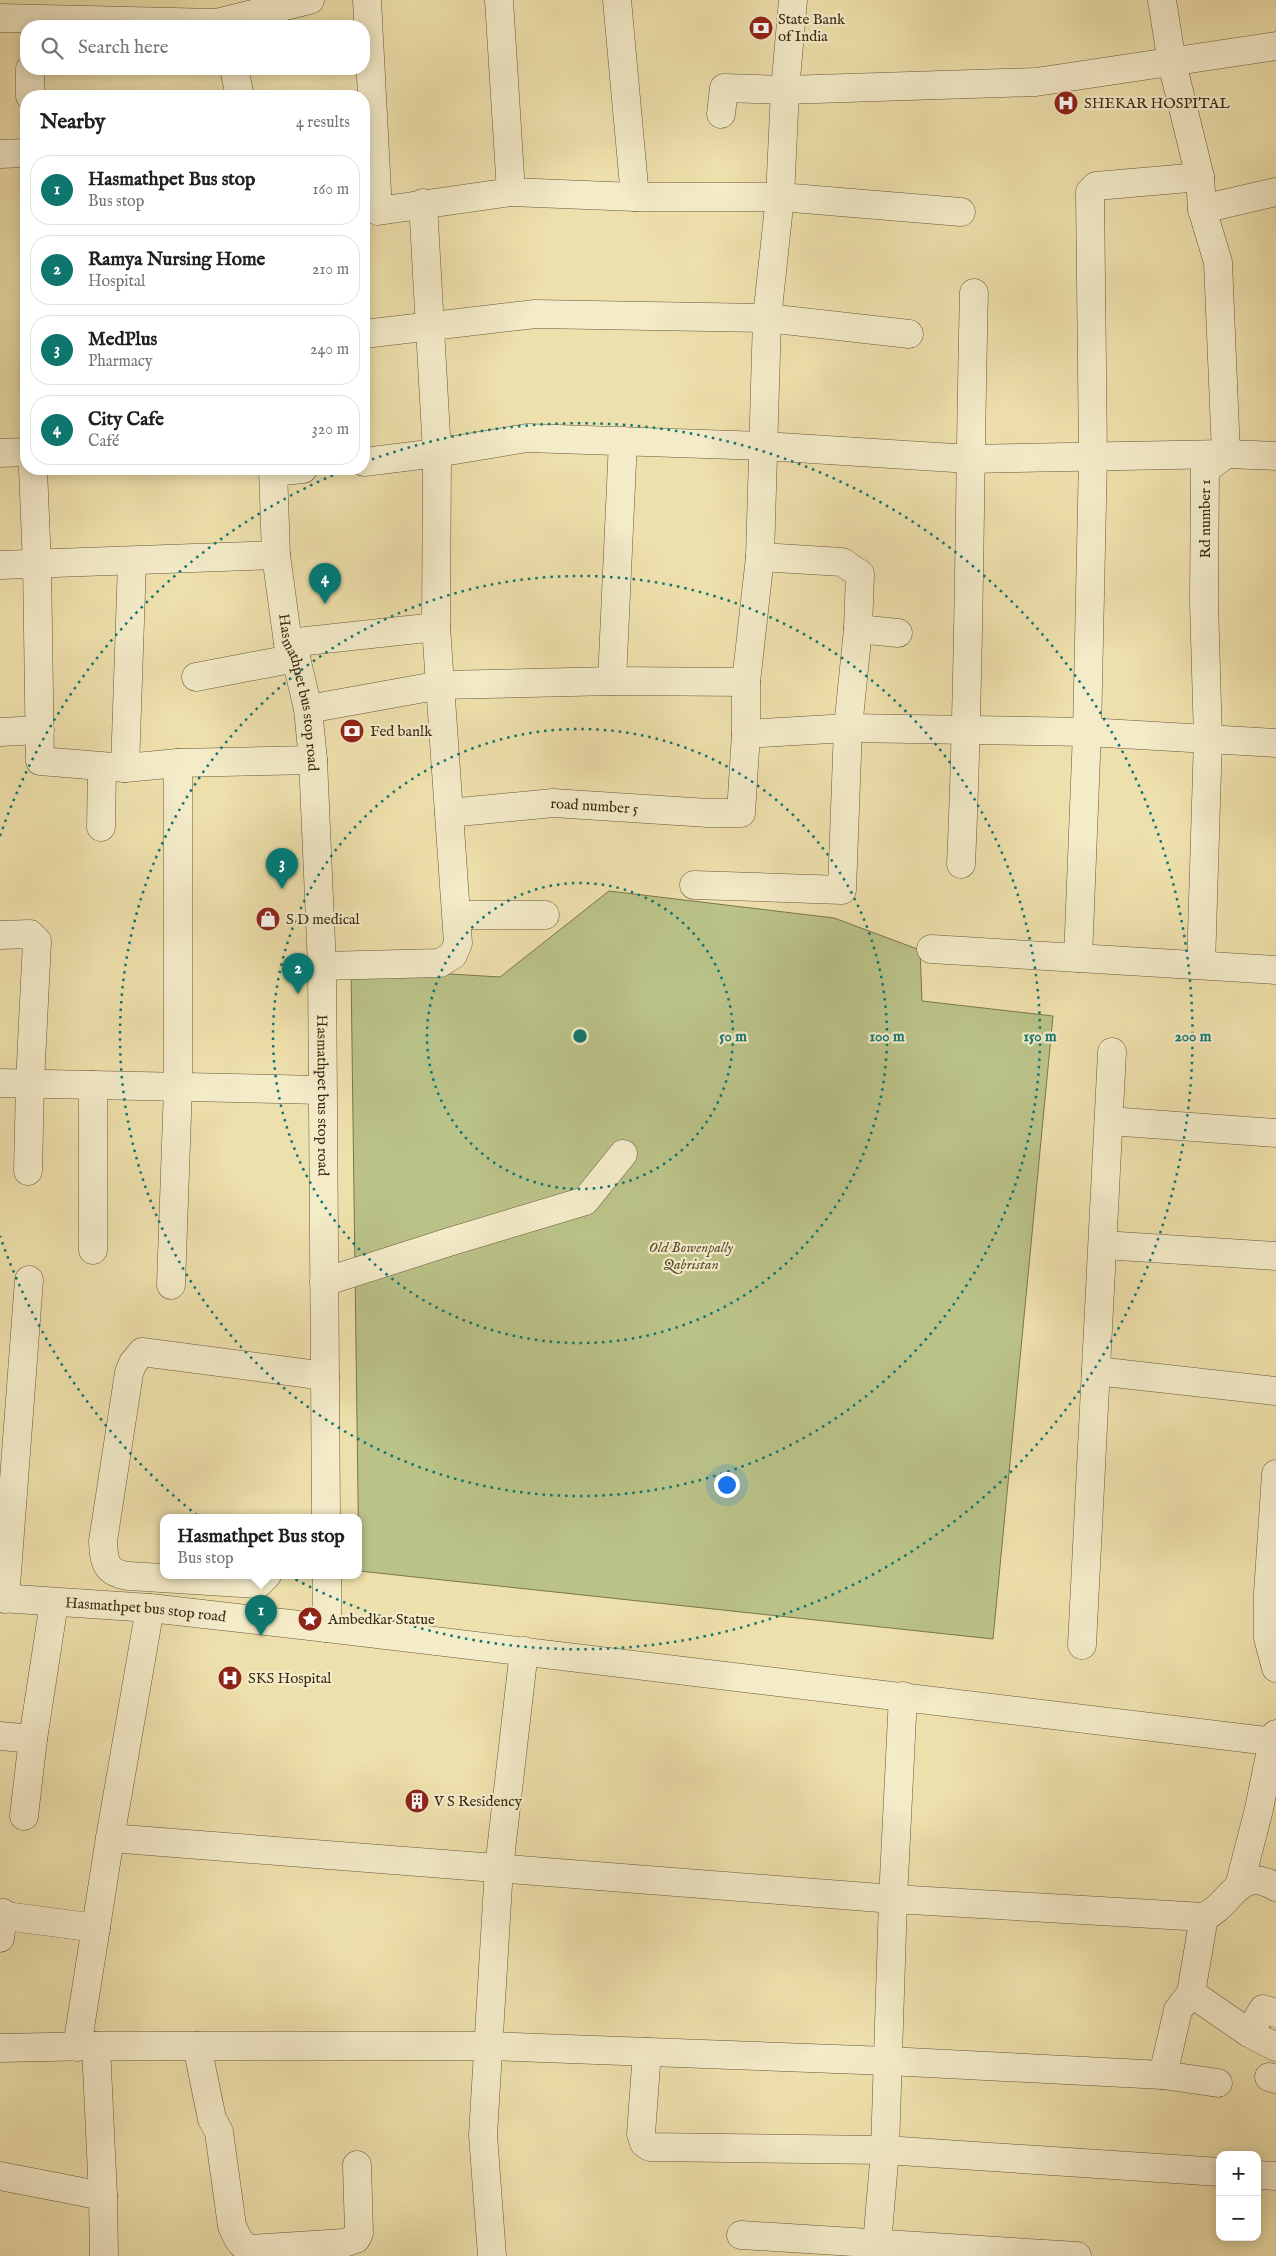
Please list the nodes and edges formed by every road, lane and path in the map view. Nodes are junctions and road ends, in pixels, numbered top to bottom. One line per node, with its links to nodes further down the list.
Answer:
1 (310, 0): 7 (street)
2 (367, 0): 10 (street)
3 (499, 0): 24 (street)
4 (617, 0): 26 (street)
5 (793, 0): 19 (street)
6 (1162, 0): 14 (street)
7 (217, 16): 9 (street)
8 (0, 18): 11 (street)
9 (93, 20)
10 (368, 20)
11 (20, 21)
12 (1276, 46): 14 (street)
13 (370, 58): 28 (street)
14 (1172, 63): 19 (street); 23 (street)
15 (30, 75): 17 (street)
16 (235, 75): 18 (street)
17 (30, 90)
18 (239, 90)
19 (785, 90): 20 (street); 27 (street)
20 (721, 114)
21 (20, 153): 22 (street)
22 (0, 154)
23 (1200, 177): 29 (street); 43 (street)
24 (511, 192): 26 (street); 28 (street)
25 (1276, 192): 29 (street)
26 (635, 197): 27 (street)
27 (780, 197): 30 (street); 32 (street)
28 (423, 203): 33 (street)
29 (1202, 209): 41 (street)
30 (961, 212)
31 (974, 294): 44 (street)
32 (767, 318): 33 (street); 35 (street); 37 (street)
33 (431, 325): 34 (street); 40 (street)
34 (370, 333)
35 (909, 334)
36 (624, 441): 37 (street); 40 (street); 58 (street)
37 (764, 446): 44 (street); 49 (street)
38 (20, 452): 39 (street)
39 (0, 453)
40 (438, 453): 45 (street); 53 (street)
41 (1226, 454): 42 (street); 43 (street); 68 (street, Rd number 1)
42 (1276, 456)
43 (1092, 457): 44 (street); 66 (street)
44 (970, 459): 64 (street)
45 (370, 461)
46 (33, 475): 52 (street)
47 (273, 475): 48 (street, Hasmathpet bus stop road)
48 (276, 555): 50 (street); 56 (street, Hasmathpet bus stop road)
49 (760, 557): 54 (street); 59 (street)
50 (132, 562): 52 (street); 72 (street)
51 (0, 565): 52 (street)
52 (37, 565): 63 (street)
53 (436, 627): 56 (street); 60 (street)
54 (858, 629): 55 (street); 62 (street)
55 (898, 633)
56 (292, 650): 57 (street); 61 (street, Hasmathpet bus stop road)
57 (196, 676)
58 (612, 681): 59 (street); 60 (street)
59 (746, 682): 67 (street)
60 (441, 685): 61 (street); 73 (street)
61 (308, 709): 70 (street, Hasmathpet bus stop road)
62 (848, 728): 64 (street); 67 (street); 76 (street)
63 (40, 730): 65 (street); 72 (street)
64 (967, 731): 66 (street); 75 (street)
65 (0, 732)
66 (1087, 732): 68 (street); 81 (street)
67 (746, 734): 73 (street, road number 5)
68 (1208, 738): 69 (street); 82 (street, Rd number 1)
69 (1276, 744)
70 (313, 760): 71 (street); 83 (street, Hasmathpet bus stop road)
71 (178, 763): 72 (street); 89 (street)
72 (113, 767): 74 (street)
73 (449, 813): 77 (street)
74 (102, 827)
75 (961, 864)
76 (694, 884)
77 (457, 915): 78 (street); 83 (street)
78 (545, 915)
79 (0, 935): 87 (street)
80 (931, 949): 81 (street)
81 (1078, 958): 82 (street)
82 (1202, 965): 84 (street)
83 (322, 966): 90 (street, Hasmathpet bus stop road)
84 (1276, 970)
85 (1112, 1052): 91 (street)
86 (0, 1083): 87 (street)
87 (30, 1083): 88 (street); 94 (street)
88 (93, 1085): 89 (street); 96 (street)
89 (178, 1087): 90 (street); 100 (street)
90 (322, 1090): 99 (street, Hasmathpet bus stop road)
91 (1109, 1121): 92 (street); 95 (street)
92 (1276, 1133)
93 (623, 1154): 99 (street)
94 (28, 1171)
95 (1102, 1245): 97 (street); 101 (street)
96 (93, 1250)
97 (1276, 1256)
98 (29, 1280): 111 (street)
99 (324, 1282): 102 (street, Hasmathpet bus stop road)
100 (171, 1284)
101 (1096, 1371): 103 (street); 115 (street)
102 (325, 1376): 106 (street, Hasmathpet bus stop road); 107 (street)
103 (1276, 1390)
104 (1276, 1474): 105 (street)
105 (1276, 1482): 117 (street)
106 (326, 1514)
107 (160, 1578)
108 (178, 1579): 109 (street)
109 (264, 1579)
110 (327, 1579): 114 (street)
111 (2, 1598): 112 (street, Hasmathpet bus stop road)
112 (54, 1603): 113 (street, Hasmathpet bus stop road); 121 (street)
113 (150, 1608): 114 (street, Hasmathpet bus stop road); 124 (street)
114 (327, 1628): 116 (street, Hasmathpet bus stop road)
115 (1082, 1645)
116 (524, 1651): 118 (street, Hasmathpet bus stop road); 125 (street)
117 (1276, 1668)
118 (903, 1696): 120 (street, Hasmathpet bus stop road); 128 (street)
119 (0, 1736): 121 (street)
120 (1275, 1738): 122 (street)
121 (33, 1739): 123 (street)
122 (1268, 1814): 126 (street)
123 (24, 1816)
124 (110, 1838): 125 (street); 131 (street)
125 (499, 1868): 128 (street); 137 (street)
126 (1240, 1883): 127 (street); 129 (street)
127 (1276, 1887)
128 (894, 1899): 129 (street); 141 (street)
129 (1204, 1918): 132 (street)
130 (5, 1923): 131 (street)
131 (96, 1928): 135 (street)
132 (1191, 1993): 134 (street); 142 (street)
133 (1276, 2012): 134 (street)
134 (1249, 2033): 138 (street)
135 (86, 2046): 136 (street); 139 (street); 150 (street)
136 (197, 2046): 137 (street); 145 (street)
137 (488, 2046): 140 (street); 154 (street)
138 (1276, 2047)
139 (0, 2048)
140 (647, 2052): 141 (street); 144 (street)
141 (888, 2061): 142 (street); 144 (street)
142 (1163, 2075): 143 (street)
143 (1218, 2083)
144 (885, 2150): 146 (street); 152 (street)
145 (357, 2166)
146 (1216, 2172)
147 (1261, 2174): 149 (street)
148 (0, 2176): 150 (street)
149 (1276, 2176)
150 (104, 2196): 153 (street)
151 (741, 2235): 152 (street)
152 (876, 2249): 155 (street)
153 (104, 2256)
154 (492, 2256)
155 (1077, 2256)

